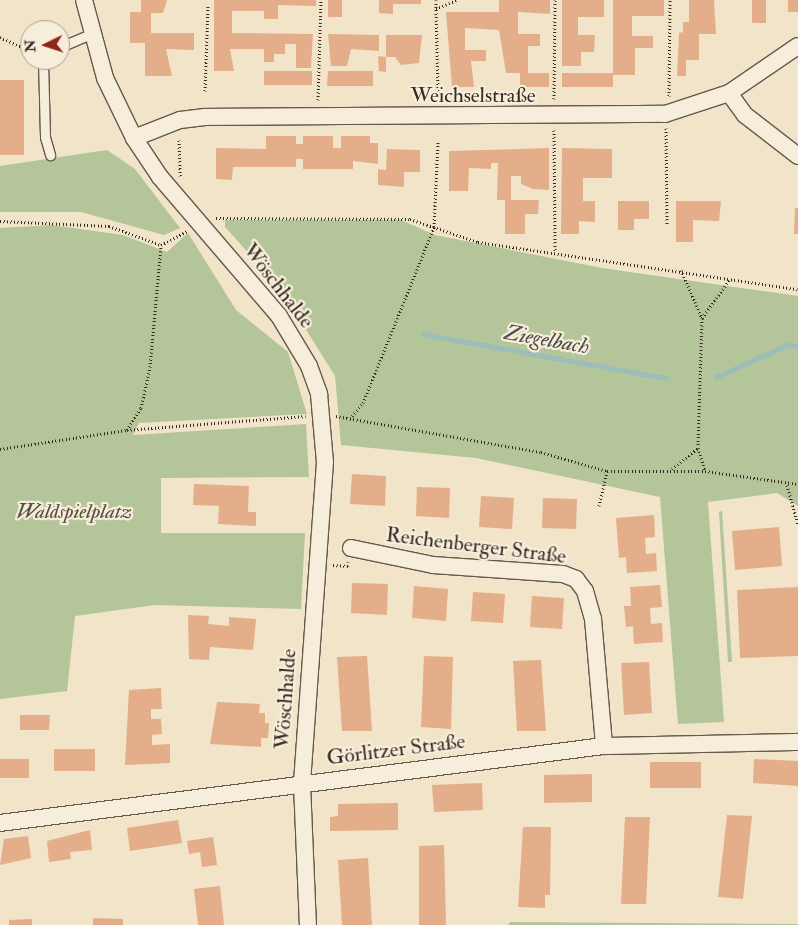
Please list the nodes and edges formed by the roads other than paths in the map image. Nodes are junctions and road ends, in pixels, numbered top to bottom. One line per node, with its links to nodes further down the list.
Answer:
1 (84, 0): 2 (street, Wöschhalde)
2 (90, 34): 3 (lane); 7 (street, Wöschhalde)
3 (70, 43)
4 (798, 46): 6 (street, Weichselstraße)
5 (43, 70): 8 (lane)
6 (729, 93): 7 (street, Weichselstraße); 9 (street)
7 (134, 138): 13 (street, Wöschhalde)
8 (50, 156)
9 (798, 156)
10 (351, 548): 12 (street, Reichenberger Straße)
11 (798, 742): 12 (street, Görlitzer Straße)
12 (604, 746): 13 (street, Görlitzer Straße)
13 (302, 784): 14 (street, Görlitzer Straße); 15 (street, Wöschhalde)
14 (0, 823)
15 (308, 925)

